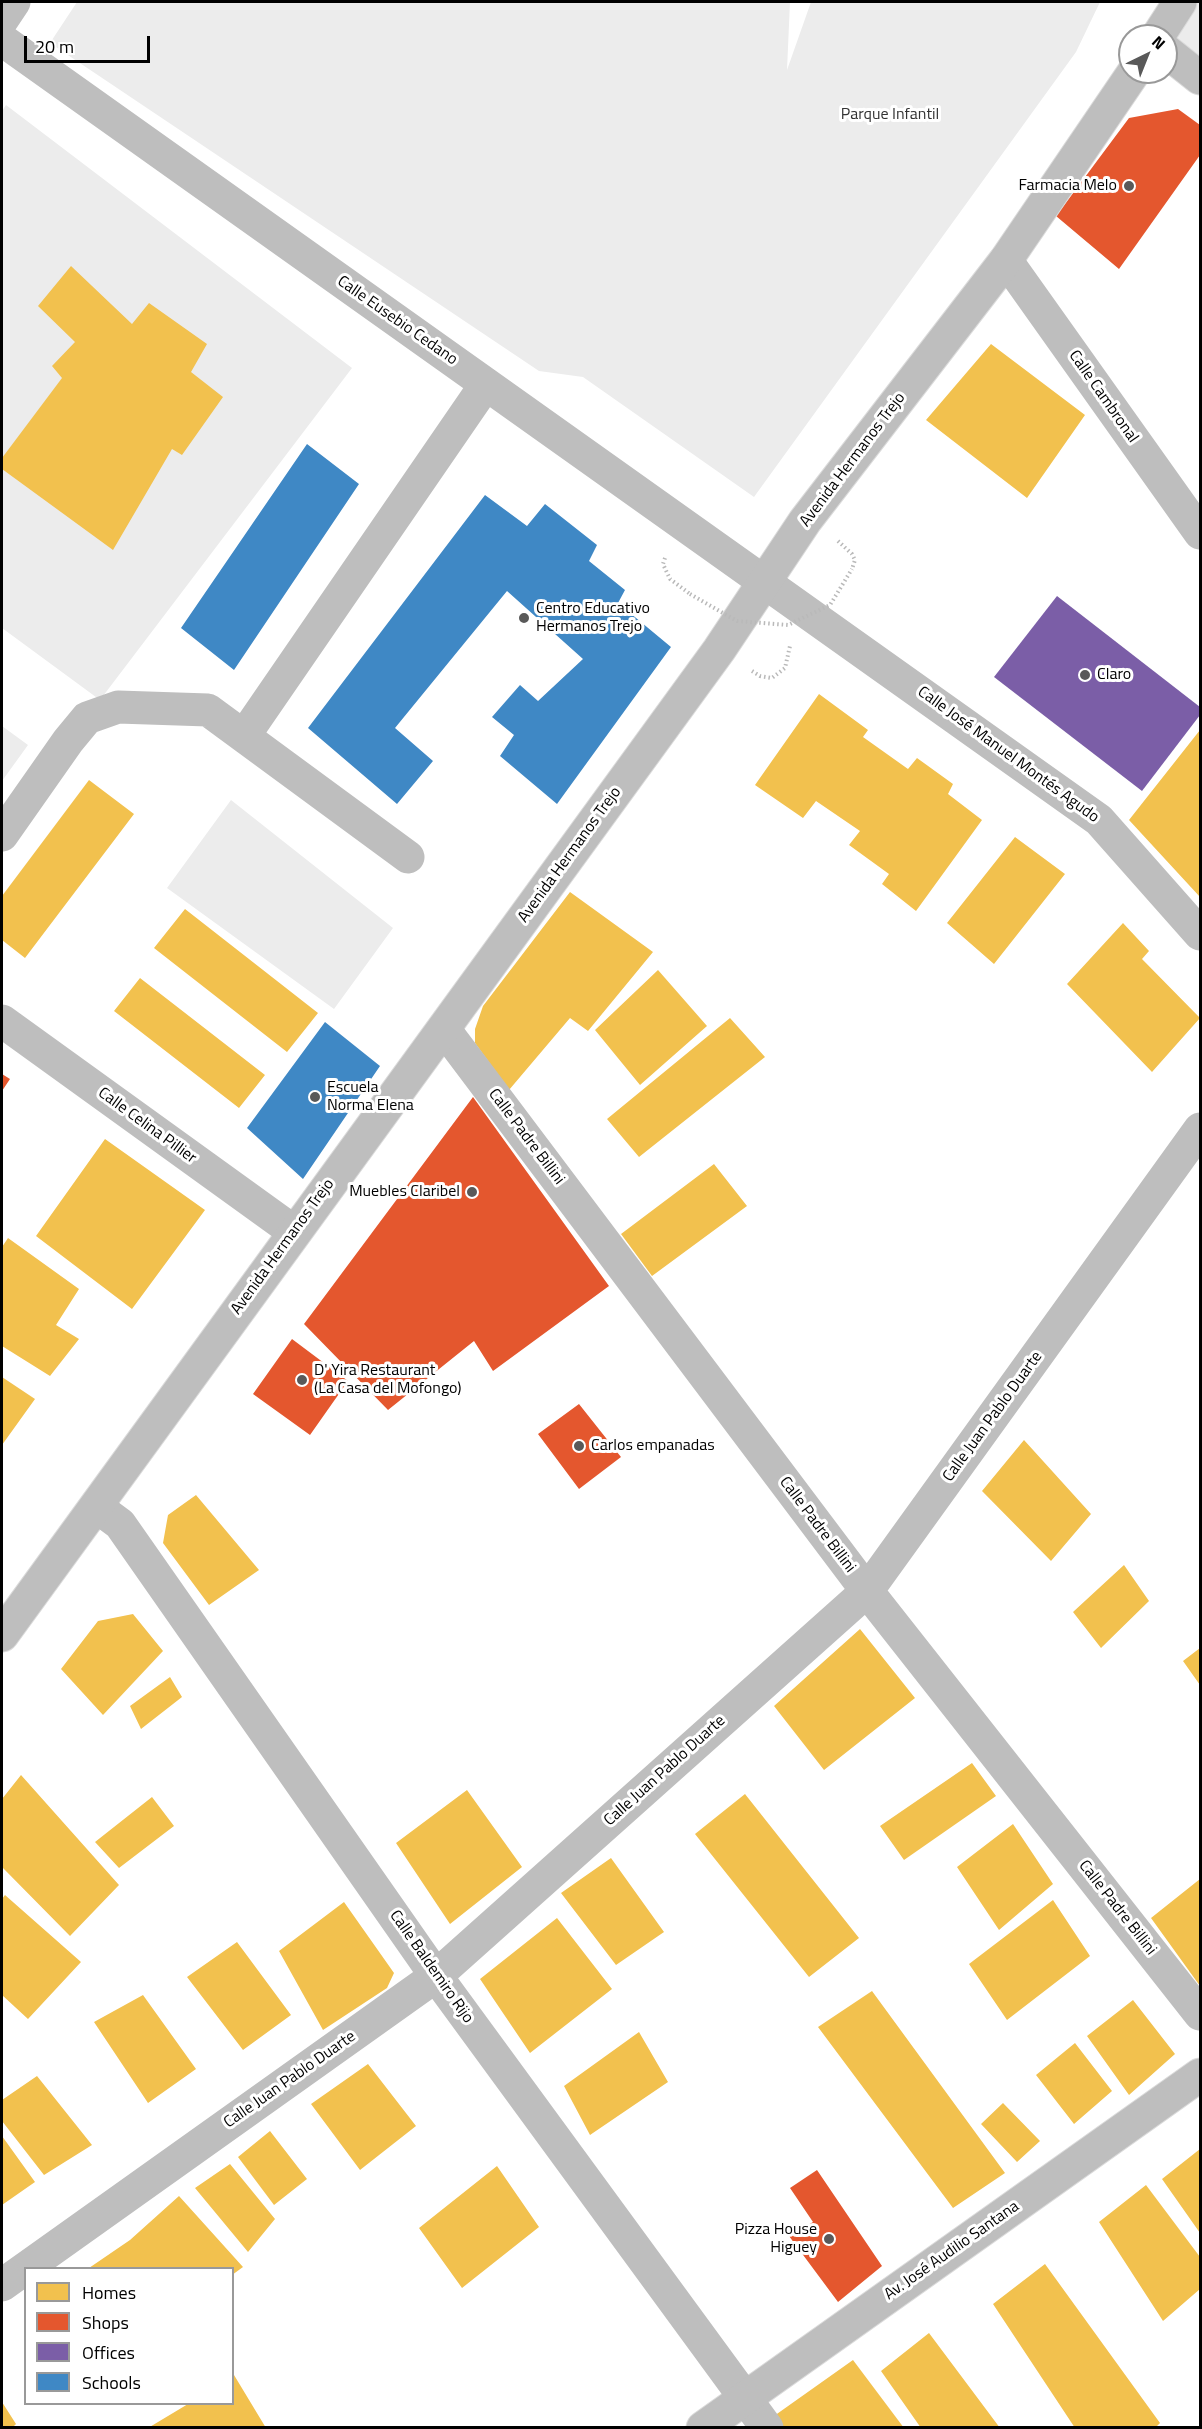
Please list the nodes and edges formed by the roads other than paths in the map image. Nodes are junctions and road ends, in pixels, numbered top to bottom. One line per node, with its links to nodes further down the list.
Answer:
1 (14, 2): 3 (street)
2 (1180, 2): 4 (street)
3 (2, 20)
4 (1166, 24)
5 (2, 40): 10 (street, Calle Eusebio Cedano)
6 (1178, 61): 7 (street)
7 (1200, 78)
8 (1126, 84): 9 (street, Avenida Hermanos Trejo)
9 (1006, 260): 11 (street, Calle Cambronal); 12 (street, Avenida Hermanos Trejo)
10 (486, 384): 12 (street, Calle Eusebio Cedano); 14 (street)
11 (1200, 533)
12 (765, 580): 13 (street, Calle Eusebio Cedano); 19 (street, Avenida Hermanos Trejo)
13 (794, 601): 17 (street, Calle José Manuel Montés Agudo)
14 (244, 736): 15 (street); 16 (street)
15 (2, 835)
16 (408, 856)
17 (1200, 934)
18 (2, 1021): 21 (street, Calle Celina Pillier)
19 (444, 1029): 21 (street, Avenida Hermanos Trejo); 23 (street, Calle Padre Billini)
20 (1200, 1129): 23 (street, Calle Juan Pablo Duarte)
21 (293, 1231): 22 (street, Avenida Hermanos Trejo)
22 (97, 1506): 24 (street, Avenida Hermanos Trejo); 25 (street, Calle Baldemiro Rijo)
23 (867, 1592): 25 (street, Calle Juan Pablo Duarte); 26 (street, Calle Padre Billini)
24 (2, 1635)
25 (436, 1976): 28 (street, Calle Juan Pablo Duarte); 31 (street, Calle Baldemiro Rijo)
26 (1200, 2014)
27 (1200, 2075): 31 (street, Av. José Audilio Santana)
28 (27, 2267)
29 (24, 2269): 30 (street, Calle Juan Pablo Duarte)
30 (2, 2285)
31 (744, 2398): 32 (street, Av. José Audilio Santana); 33 (street, Calle Baldemiro Rijo)
32 (704, 2427)
33 (767, 2427)

